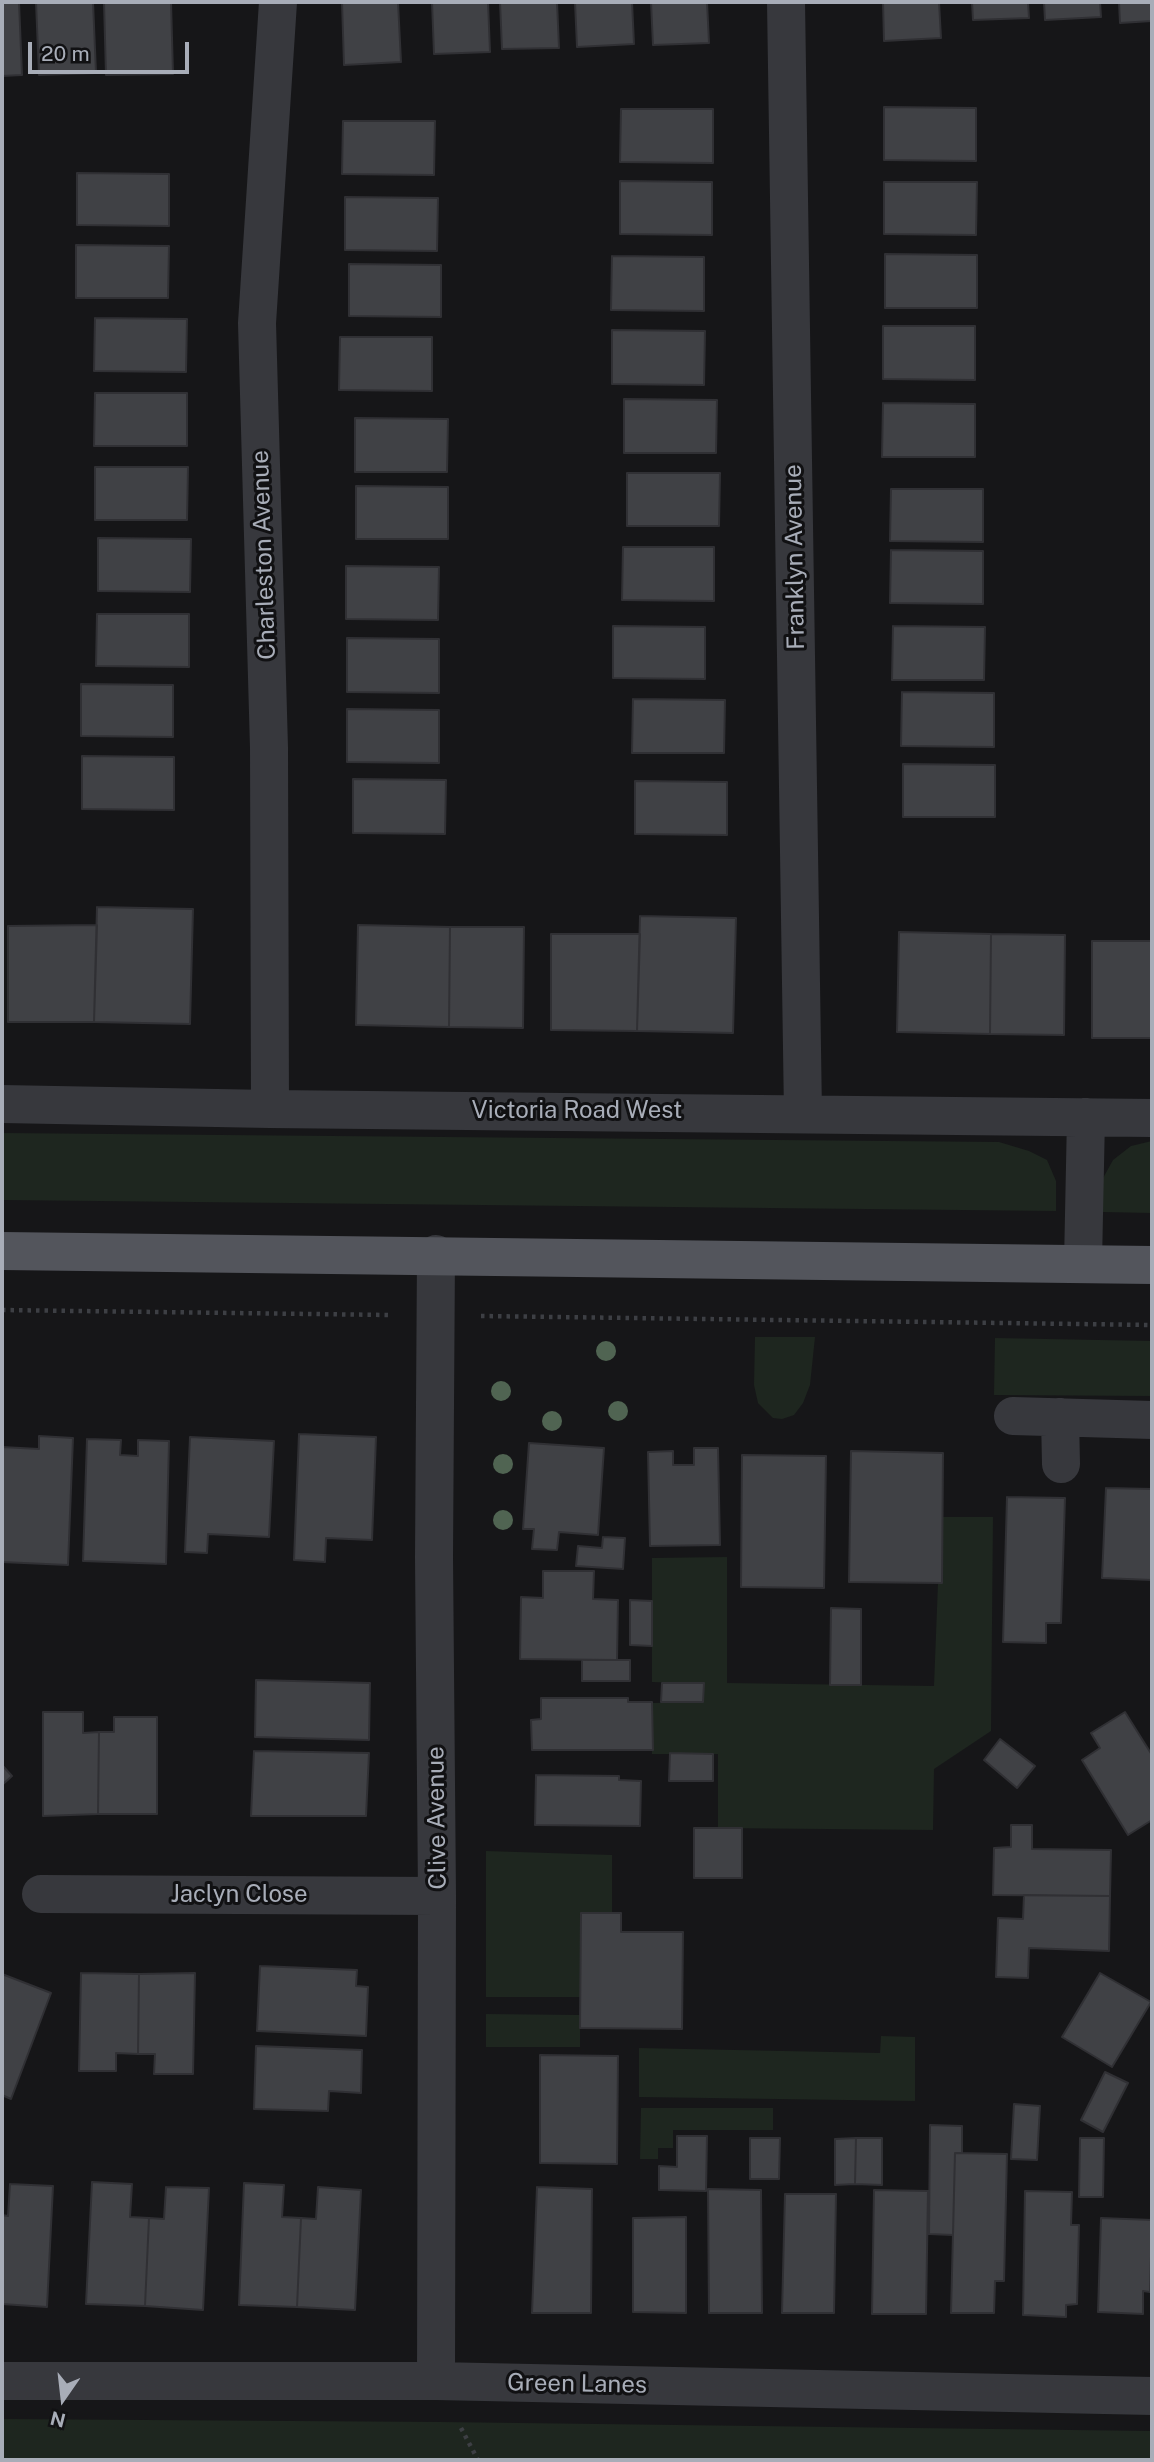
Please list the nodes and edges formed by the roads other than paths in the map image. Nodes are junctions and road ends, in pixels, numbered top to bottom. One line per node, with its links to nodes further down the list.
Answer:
1 (278, 2): 4 (street, Charleston Avenue)
2 (786, 2): 5 (street, Franklyn Avenue)
3 (2, 1104): 4 (street, Victoria Road West)
4 (270, 1109): 5 (street, Victoria Road West)
5 (803, 1113): 6 (street, Victoria Road West)
6 (1086, 1117): 7 (street, Victoria Road West); 10 (street)
7 (1152, 1118)
8 (2, 1251): 9 (main road)
9 (436, 1254): 10 (main road); 17 (street, Clive Avenue)
10 (1083, 1263): 11 (main road)
11 (1152, 1265)
12 (1013, 1416): 13 (street)
13 (1060, 1418): 14 (street); 15 (street)
14 (1152, 1420)
15 (1061, 1464)
16 (41, 1894): 17 (street, Jaclyn Close)
17 (437, 1896): 19 (street, Clive Avenue)
18 (2, 2381): 19 (street, Green Lanes)
19 (436, 2381): 20 (street, Green Lanes)
20 (1152, 2396)

